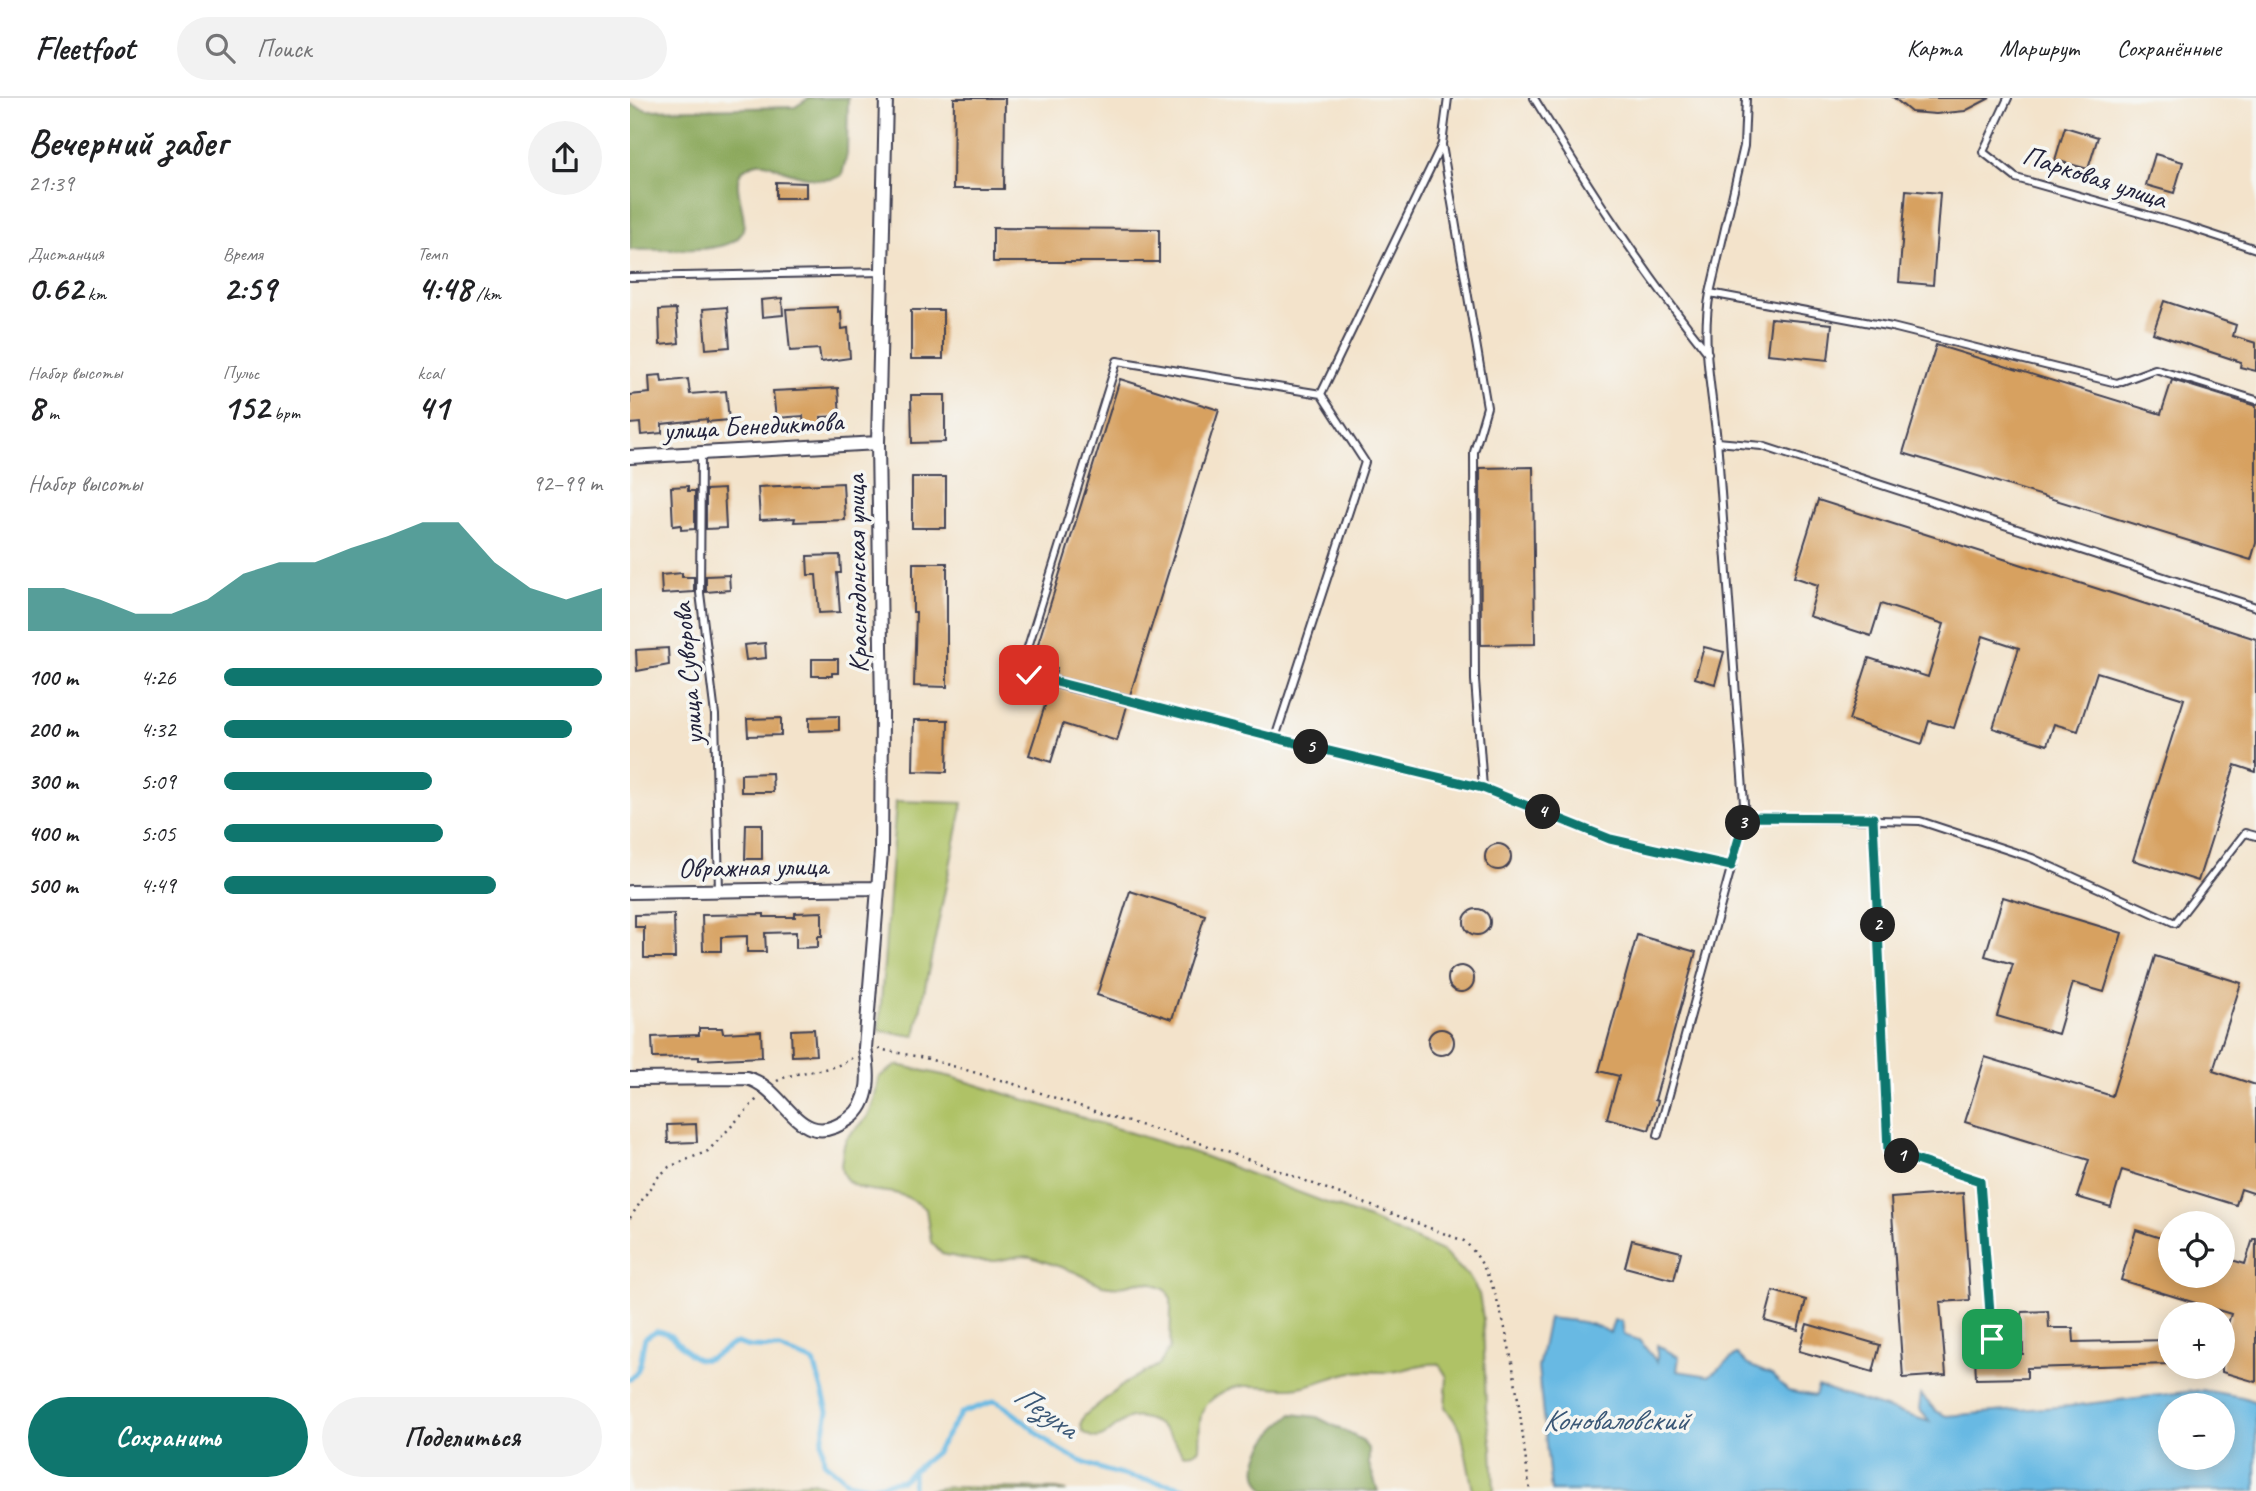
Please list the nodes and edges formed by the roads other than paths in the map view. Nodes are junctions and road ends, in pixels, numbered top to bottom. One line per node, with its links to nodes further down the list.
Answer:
1 (886, 98): 8 (street, Краснодонская улица)
2 (1448, 98): 6 (lane)
3 (1534, 98): 11 (lane)
4 (1746, 98): 10 (lane)
5 (2008, 98): 7 (lane, Парковая улица)
6 (1442, 144): 12 (lane); 20 (lane)
7 (2256, 249)
8 (883, 272): 9 (lane); 15 (street, Краснодонская улица)
9 (630, 277)
10 (1710, 293): 11 (lane); 13 (lane)
11 (1708, 353): 14 (lane)
12 (1321, 394): 19 (lane); 19 (lane)
13 (2256, 400)
14 (1717, 442): 18 (lane); 21 (lane)
15 (878, 443): 16 (street, улица Бенедиктова); 25 (street, Краснодонская улица)
16 (701, 453): 17 (street, улица Бенедиктова); 27 (lane, улица Суворова)
17 (630, 457)
18 (2256, 607)
19 (1275, 738): 20 (lane)
20 (1483, 788): 24 (lane)
21 (1745, 817): 22 (lane); 24 (lane)
22 (1873, 818): 23 (lane); 30 (lane)
23 (2256, 836)
24 (1731, 866): 29 (lane)
25 (876, 888): 27 (street, Овражная улица); 28 (street, Краснодонская улица)
26 (630, 892): 27 (street, Овражная улица)
27 (719, 892)
28 (630, 1079)
29 (1658, 1135)
30 (1992, 1339)

